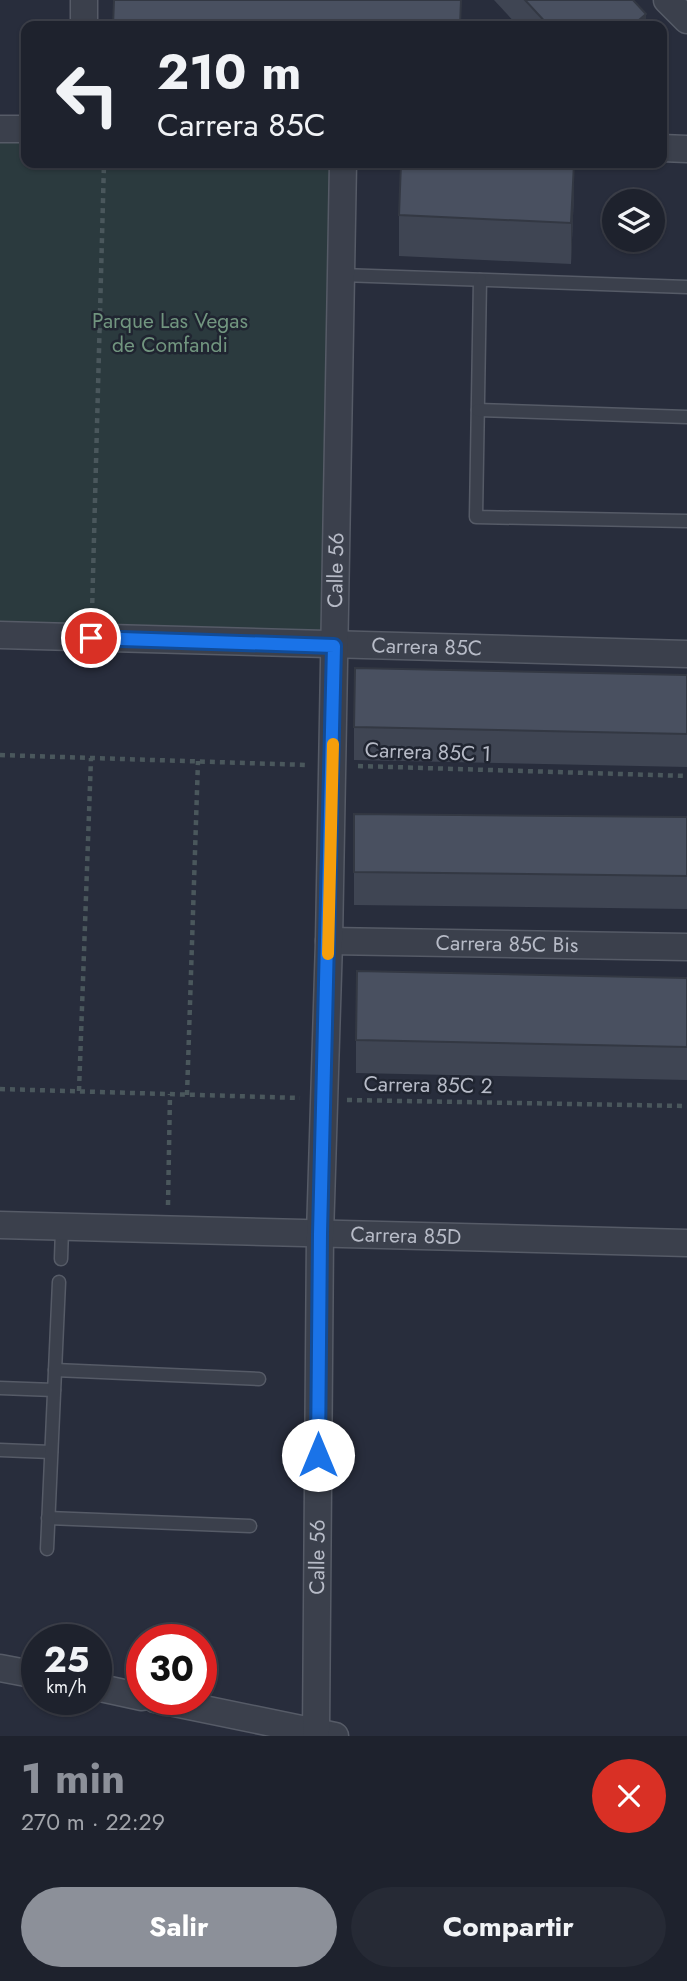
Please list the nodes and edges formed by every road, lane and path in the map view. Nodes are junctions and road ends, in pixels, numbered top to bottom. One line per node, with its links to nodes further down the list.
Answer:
1 (85, 0): 4 (street)
2 (667, 0): 3 (street)
3 (687, 20)
4 (84, 21)
5 (0, 129): 6 (street)
6 (21, 129)
7 (667, 148): 8 (street)
8 (687, 149)
9 (104, 168): 18 (path)
10 (343, 168): 11 (street, Calle 56)
11 (341, 275): 12 (lane); 19 (street, Calle 56)
12 (480, 280): 13 (lane); 14 (lane)
13 (687, 287)
14 (478, 410): 15 (lane); 16 (lane)
15 (687, 417)
16 (687, 521)
17 (0, 635): 18 (street, Carrera 85C)
18 (91, 638): 19 (street, Carrera 85C)
19 (334, 646): 20 (street, Carrera 85C); 24 (street, Calle 56)
20 (687, 654)
21 (0, 755): 22 (path, Carrera 85C 1)
22 (90, 758): 23 (path, Carrera 85C 1); 29 (path)
23 (198, 761): 24 (path, Carrera 85C 1); 31 (path)
24 (332, 765): 25 (path, Carrera 85C 1); 26 (street, Calle 56)
25 (687, 776)
26 (329, 942): 27 (street, Carrera 85C Bis); 32 (street, Calle 56)
27 (687, 947)
28 (0, 1089): 29 (path, Carrera 85C 2)
29 (79, 1091): 30 (path, Carrera 85C 2)
30 (170, 1094): 31 (path, Carrera 85C 2); 36 (path)
31 (187, 1095): 32 (path, Carrera 85C 2)
32 (324, 1099): 33 (path, Carrera 85C 2); 37 (street, Calle 56)
33 (687, 1106)
34 (0, 1226): 35 (street, Carrera 85D)
35 (62, 1228): 36 (street, Carrera 85D); 39 (lane)
36 (168, 1230): 37 (street, Carrera 85D)
37 (320, 1234): 38 (street, Carrera 85D); 53 (street, Calle 56)
38 (687, 1243)
39 (61, 1259)
40 (59, 1282): 41 (lane)
41 (55, 1370): 42 (lane); 44 (lane)
42 (259, 1379)
43 (0, 1388): 44 (lane)
44 (54, 1390): 46 (lane)
45 (0, 1450): 46 (lane)
46 (51, 1452): 47 (lane)
47 (48, 1518): 48 (lane); 49 (lane)
48 (250, 1527)
49 (47, 1549)
50 (0, 1668): 51 (street)
51 (21, 1672)
52 (217, 1712): 53 (street)
53 (326, 1734)

